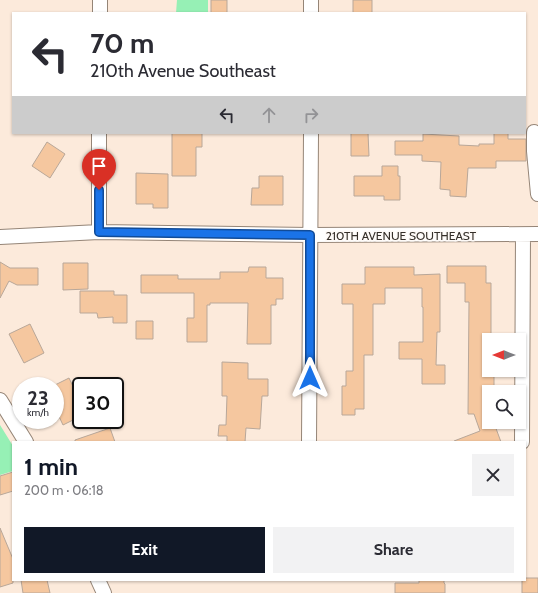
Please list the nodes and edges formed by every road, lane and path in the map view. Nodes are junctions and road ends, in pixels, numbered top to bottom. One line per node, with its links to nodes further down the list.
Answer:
1 (100, 0): 3 (street)
2 (311, 0): 4 (street)
3 (100, 12)
4 (311, 12)
5 (534, 132): 8 (street)
6 (100, 134): 9 (street)
7 (311, 134): 11 (street)
8 (538, 194)
9 (99, 232): 11 (street, 210TH AVENUE SOUTHEAST); 13 (street, 210TH AVENUE SOUTHEAST)
10 (538, 234): 12 (street, 210TH AVENUE SOUTHEAST)
11 (310, 235): 12 (street, 210TH AVENUE SOUTHEAST); 16 (street)
12 (523, 235): 17 (street)
13 (0, 237)
14 (0, 400): 15 (street)
15 (25, 441)
16 (310, 441)
17 (522, 441)
18 (98, 581): 19 (street)
19 (104, 593)

